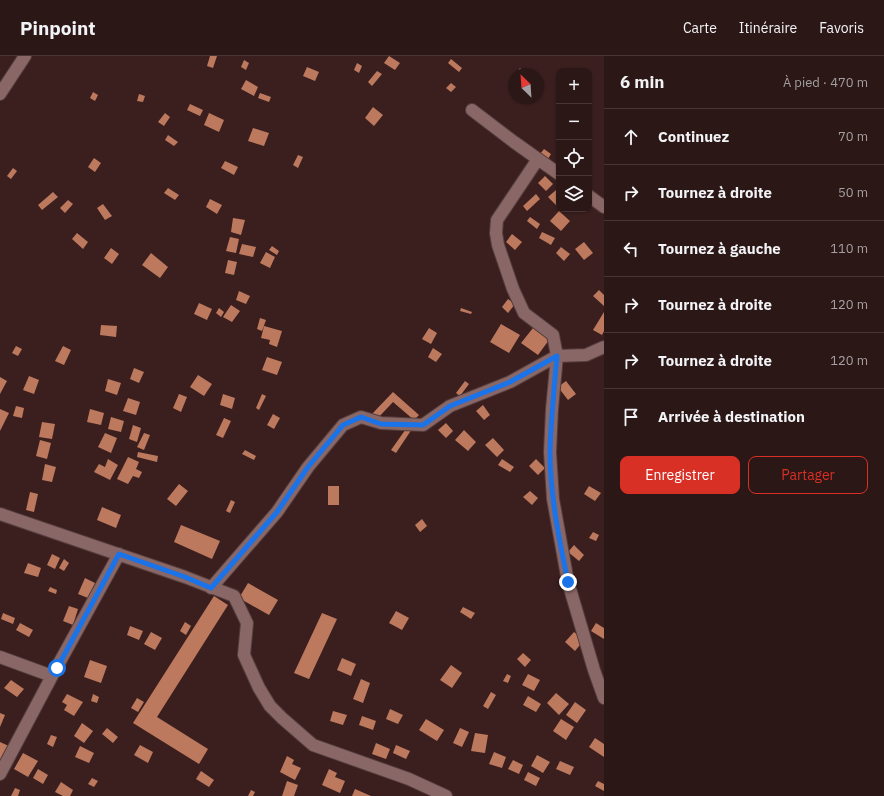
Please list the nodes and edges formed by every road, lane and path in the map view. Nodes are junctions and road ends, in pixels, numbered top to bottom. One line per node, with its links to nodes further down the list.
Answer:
1 (25, 56): 2 (street)
2 (0, 94)
3 (472, 110): 4 (street)
4 (538, 159): 5 (street); 9 (street)
5 (556, 172)
6 (592, 198): 7 (street)
7 (604, 207)
8 (604, 347): 9 (street)
9 (557, 356): 12 (street); 15 (street)
10 (0, 514): 11 (street)
11 (119, 554): 12 (street); 14 (street)
12 (211, 588): 17 (street)
13 (0, 657): 14 (street)
14 (52, 676): 16 (street)
15 (604, 698)
16 (0, 774)
17 (446, 796)

